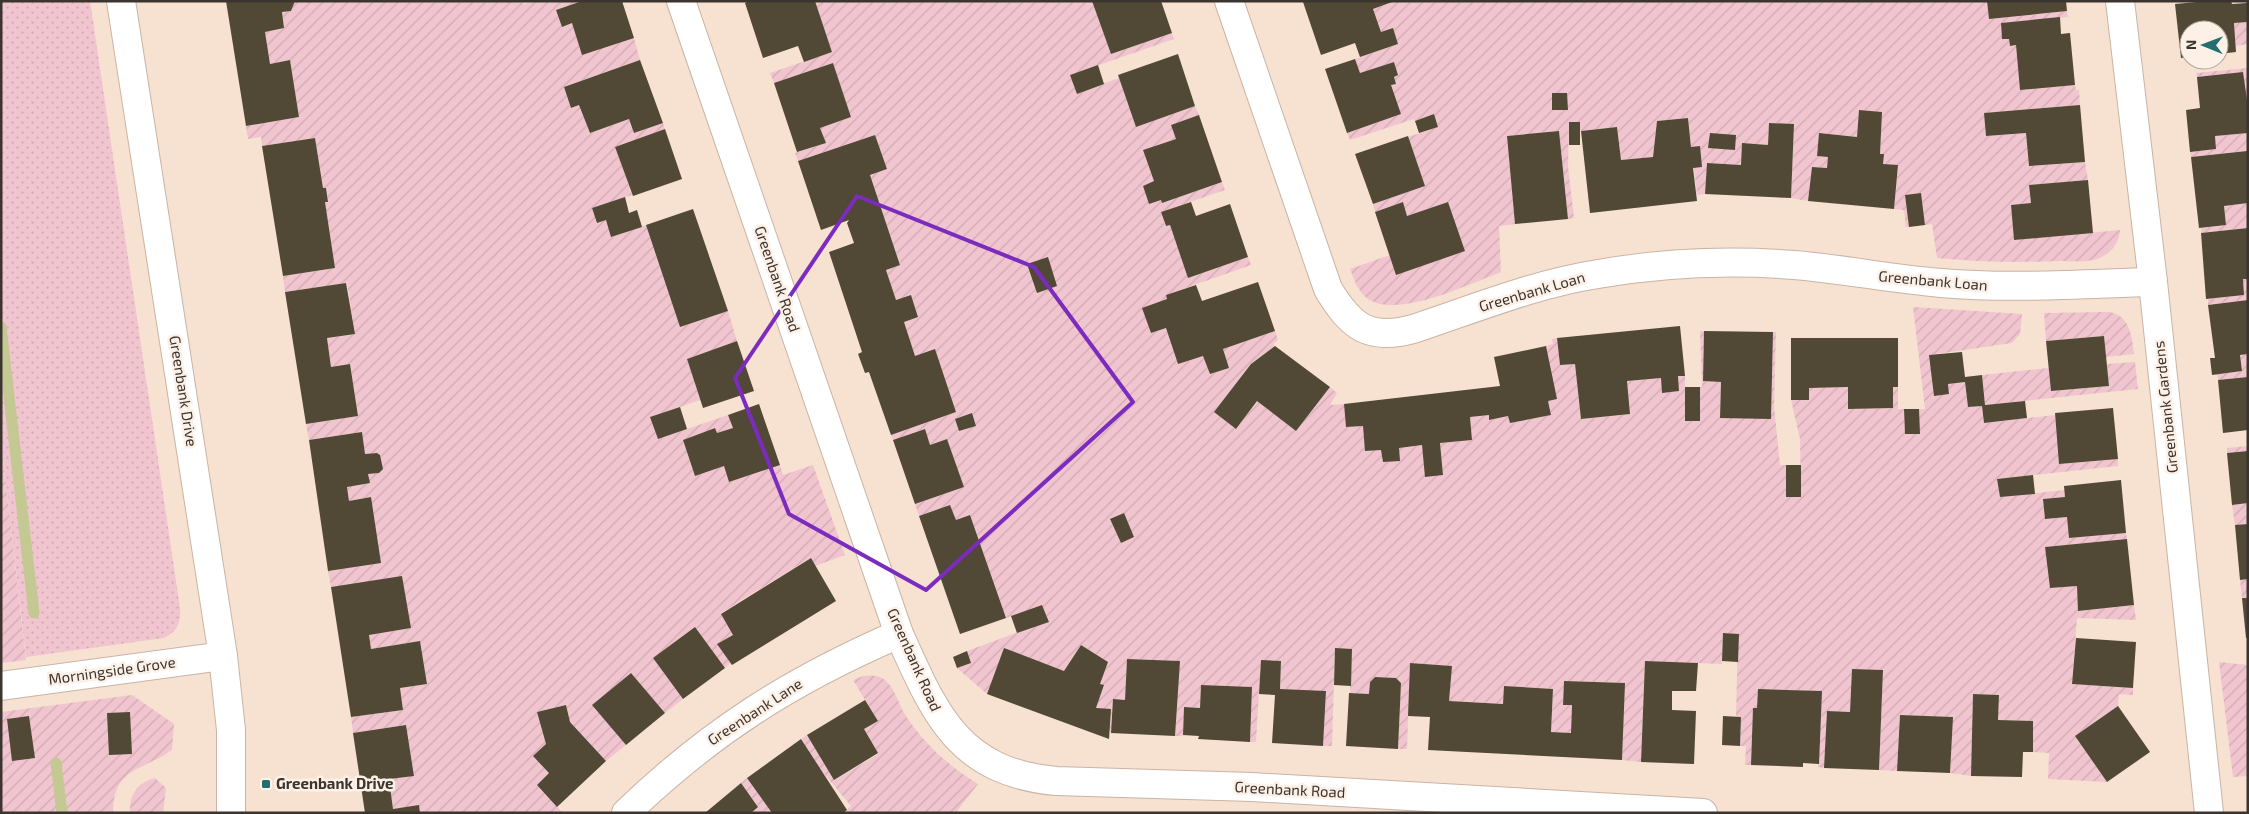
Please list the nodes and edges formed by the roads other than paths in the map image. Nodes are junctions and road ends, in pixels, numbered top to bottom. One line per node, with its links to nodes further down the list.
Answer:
1 (121, 1): 7 (street, Greenbank Drive)
2 (681, 1): 6 (street, Greenbank Road)
3 (1229, 1): 5 (street, Greenbank Loan)
4 (2120, 1): 5 (street, Greenbank Gardens)
5 (2152, 282): 12 (street, Greenbank Gardens)
6 (899, 634): 10 (street, Greenbank Lane); 11 (street, Greenbank Road)
7 (223, 656): 8 (street, Morningside Grove); 9 (street, Greenbank Drive)
8 (1, 686)
9 (231, 813)
10 (626, 813)
11 (1704, 813)
12 (2209, 813)

